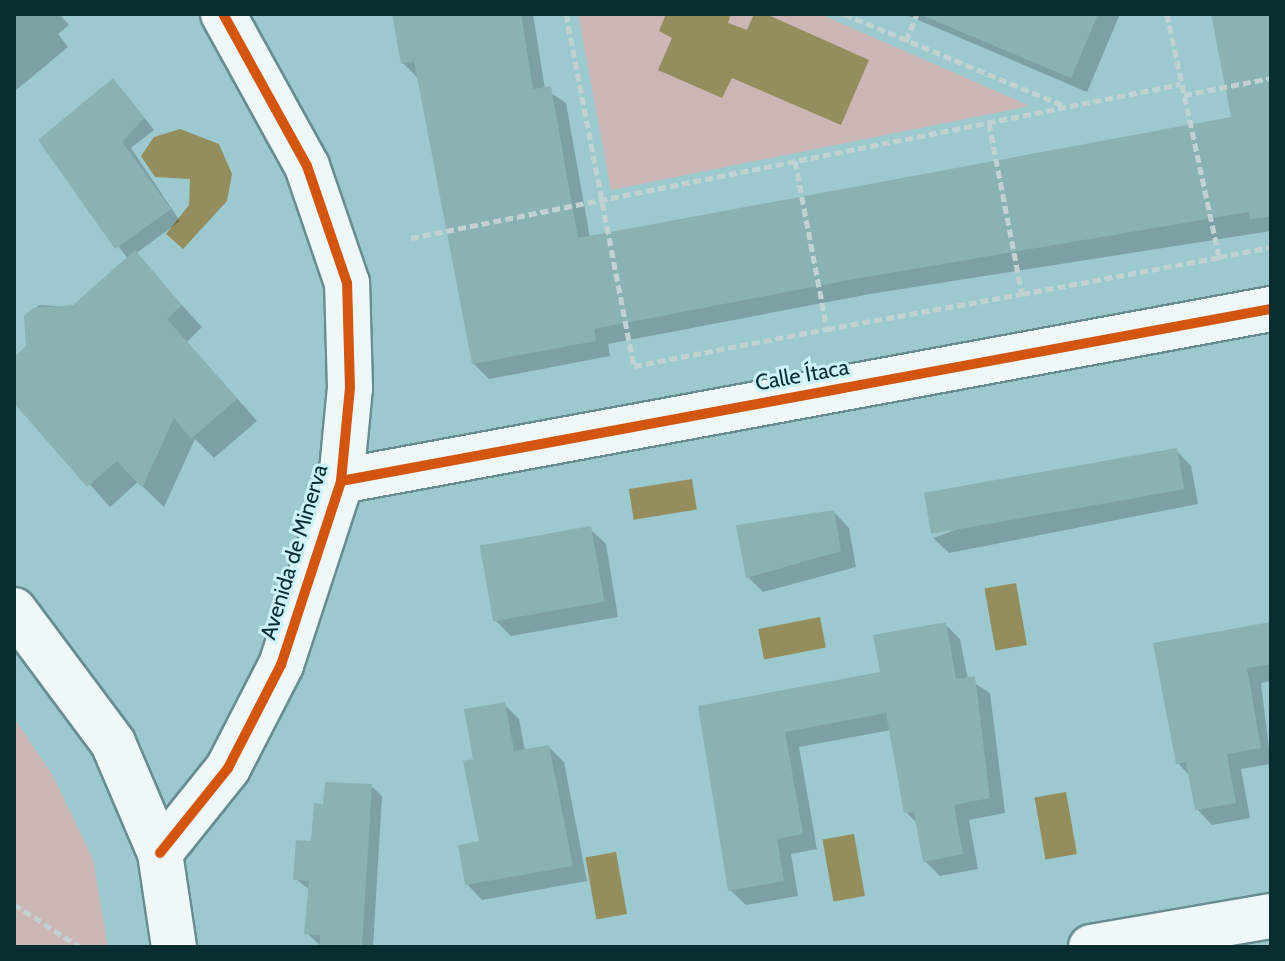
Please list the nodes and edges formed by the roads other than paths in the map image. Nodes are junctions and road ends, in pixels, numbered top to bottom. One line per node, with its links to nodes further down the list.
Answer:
1 (223, 14): 3 (street, Avenida de Minerva)
2 (1271, 309): 3 (street, Calle Ítaca)
3 (341, 481): 5 (street, Avenida de Minerva)
4 (14, 610): 5 (street)
5 (160, 853): 7 (street)
6 (1271, 916): 8 (street)
7 (174, 947)
8 (1091, 947)

